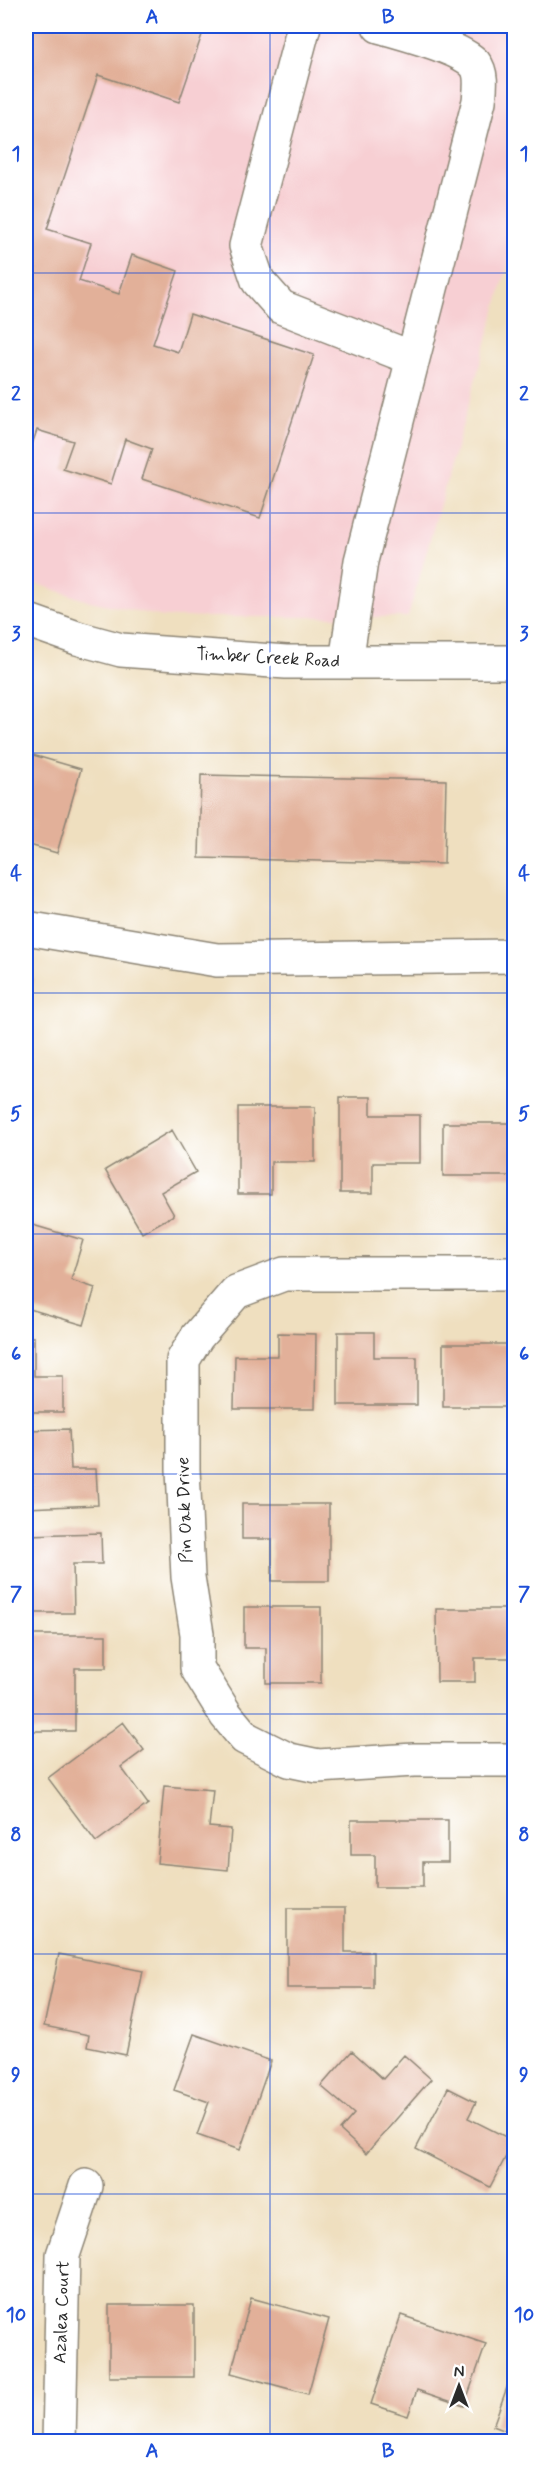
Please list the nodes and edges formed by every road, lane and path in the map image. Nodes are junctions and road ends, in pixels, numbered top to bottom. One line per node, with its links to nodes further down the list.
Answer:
1 (304, 26): 3 (street)
2 (379, 26): 3 (street)
3 (412, 358): 5 (street)
4 (26, 620): 5 (street, Timber Creek Road)
5 (345, 662): 6 (street, Timber Creek Road)
6 (514, 662)
7 (26, 928): 8 (street)
8 (514, 956)
9 (514, 1274): 10 (street, Pin Oak Drive)
10 (514, 1760)
11 (86, 2186): 12 (street, Azalea Court)
12 (59, 2442)

